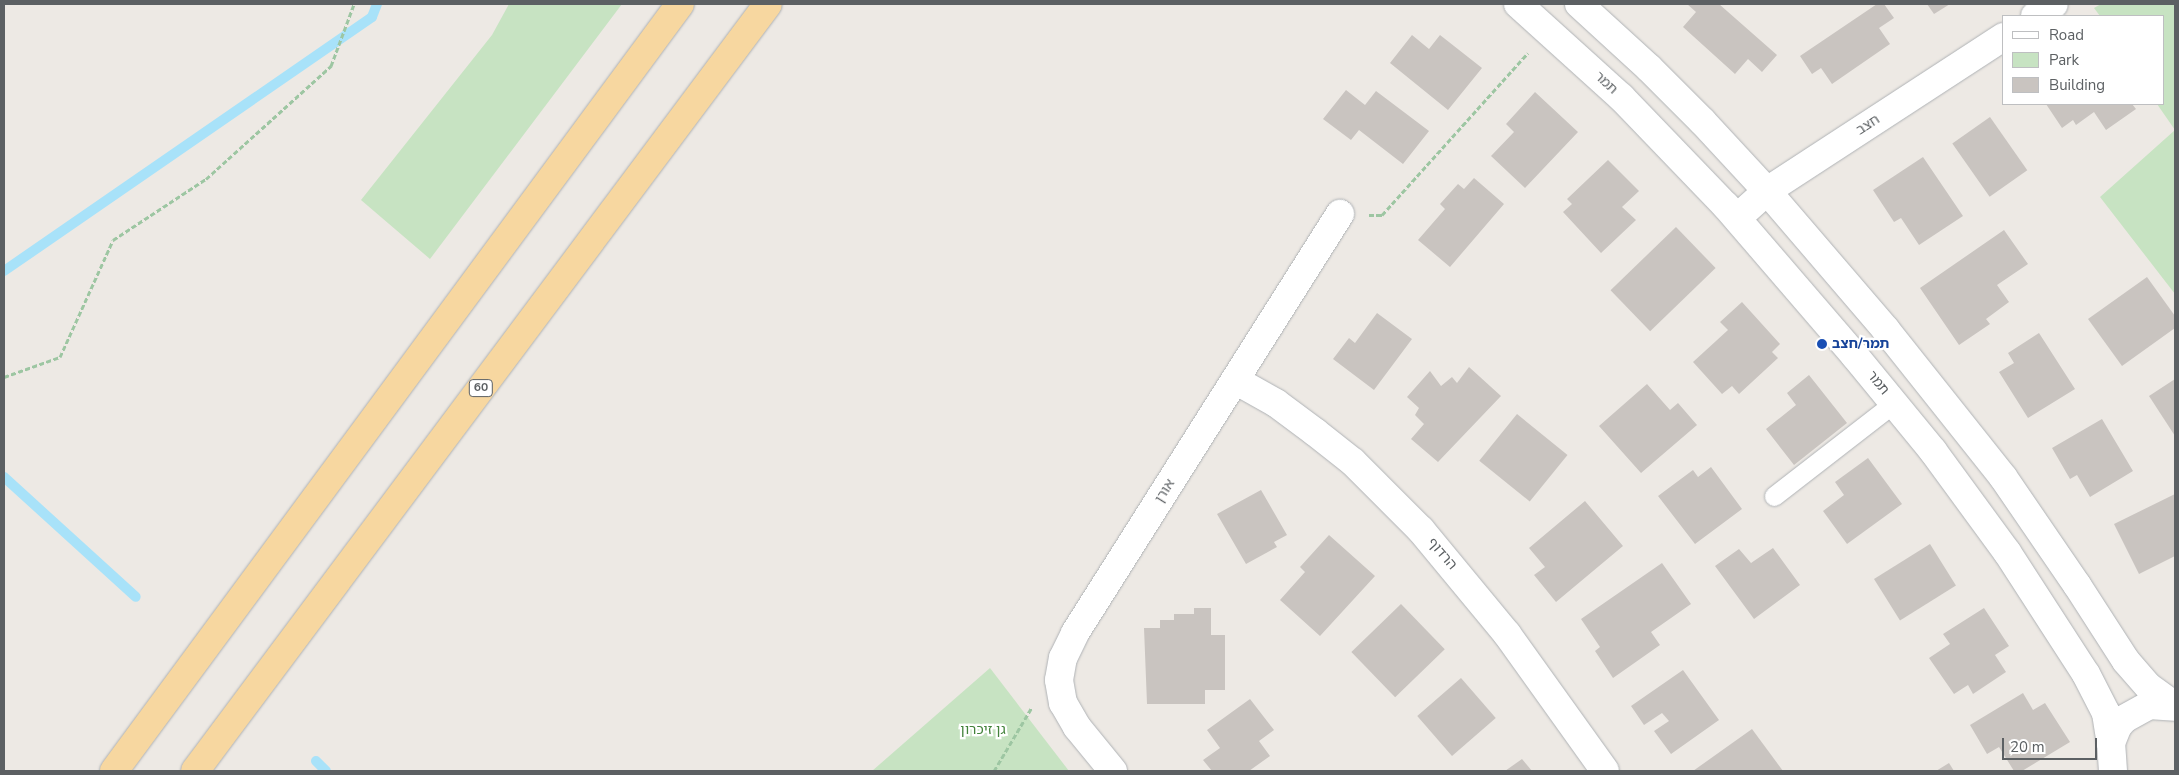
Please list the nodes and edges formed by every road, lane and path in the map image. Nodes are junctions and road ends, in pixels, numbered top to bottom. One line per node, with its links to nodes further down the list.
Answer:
1 (354, 4): 13 (path)
2 (680, 4): 20 (highway)
3 (768, 4): 21 (highway, 60)
4 (1518, 4): 8 (street, תמר)
5 (1579, 4): 10 (street)
6 (2054, 4): 7 (street)
7 (2037, 15)
8 (1549, 31): 11 (path); 12 (street, תמר)
9 (2002, 38): 10 (street, חצב)
10 (1767, 191): 12 (street, חצב); 18 (street)
11 (1340, 214): 14 (street, אורן)
12 (1737, 218): 15 (street, תמר)
13 (4, 377)
14 (1235, 380): 17 (street, אורן); 24 (street, הרדוף)
15 (1894, 403): 16 (lane); 19 (street, תמר)
16 (1774, 496)
17 (1059, 680): 22 (path); 23 (street, אורן)
18 (2175, 707): 19 (street)
19 (2111, 744): 25 (street, תמר)
20 (114, 771)
21 (195, 771)
22 (994, 771)
23 (1113, 771)
24 (1605, 771)
25 (2113, 771)

